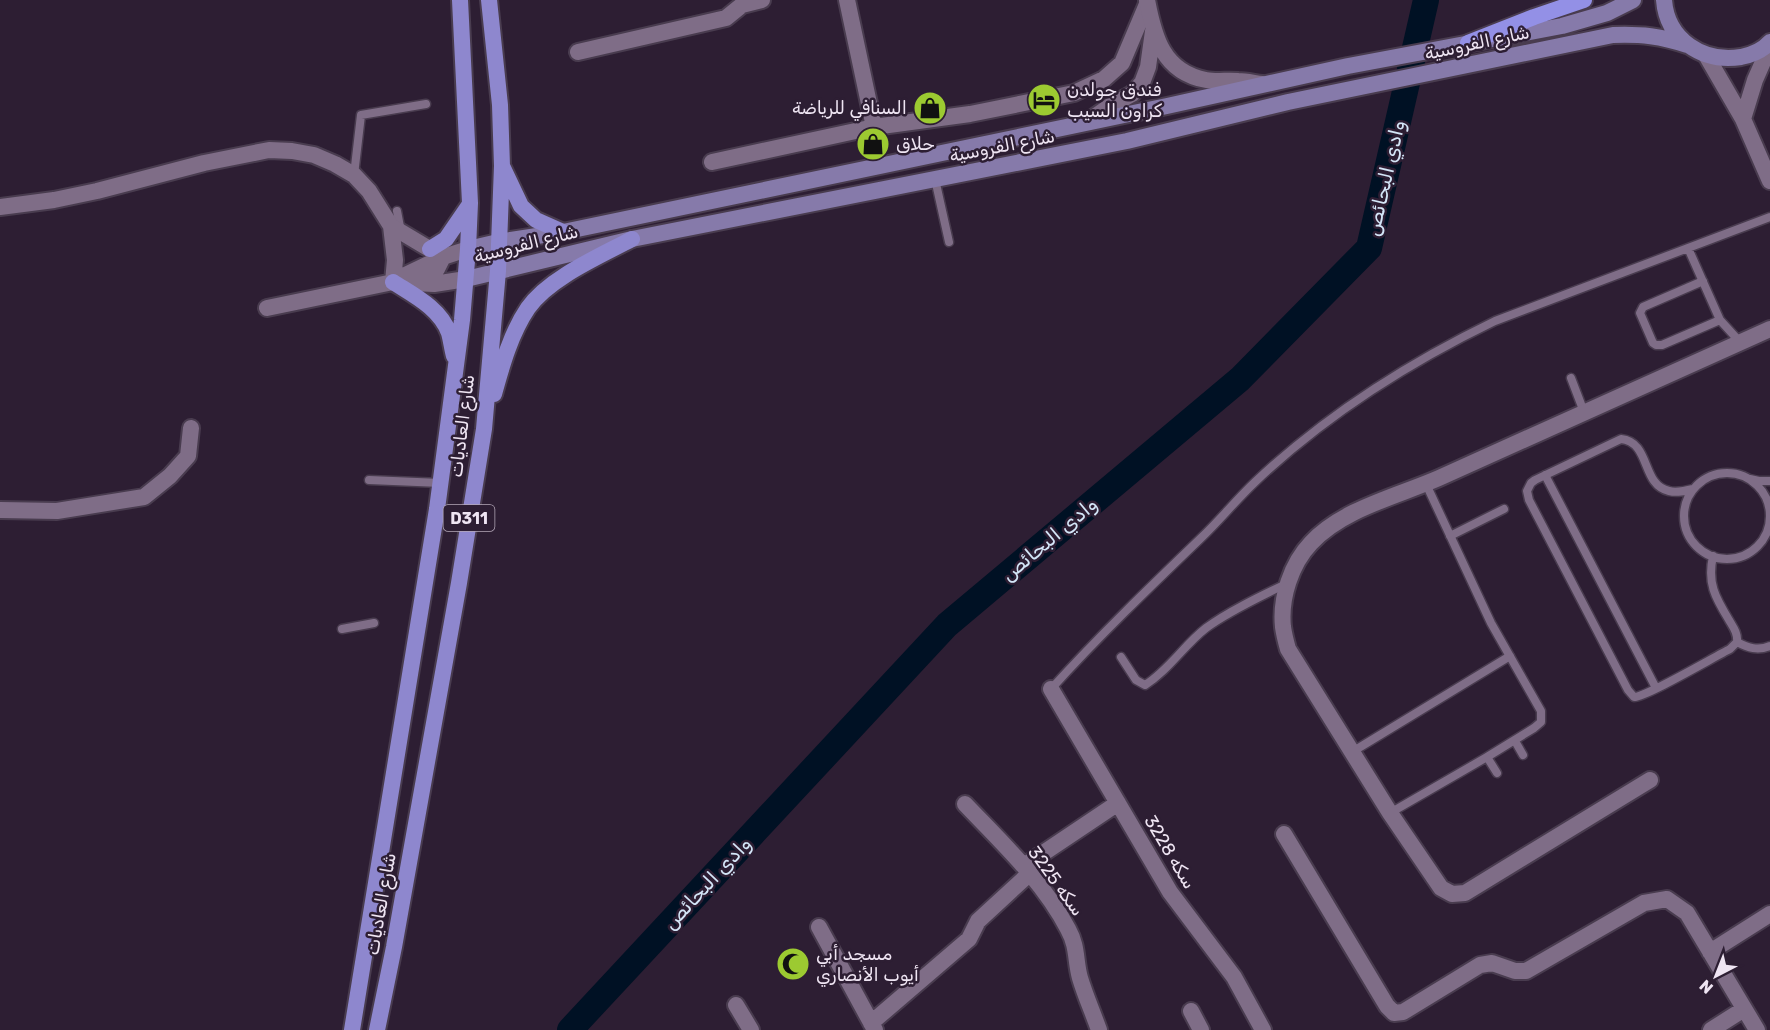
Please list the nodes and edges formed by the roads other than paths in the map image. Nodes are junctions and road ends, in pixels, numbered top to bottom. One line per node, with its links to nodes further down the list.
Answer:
1 (460, 0): 26 (main road, شارع العاديات / D311)
2 (489, 0): 22 (main road, شارع العاديات / D311)
3 (762, 0): 8 (street)
4 (846, 0): 20 (street)
5 (1584, 0): 11 (highway)
6 (1633, 0): 11 (main road, شارع الفروسية)
7 (1664, 0): 13 (main road)
8 (741, 2): 14 (street)
9 (1147, 2): 10 (street); 20 (street)
10 (1153, 31): 16 (street); 19 (street)
11 (1468, 43): 16 (main road, شارع الفروسية)
12 (1770, 44): 15 (main road); 18 (street)
13 (1688, 45): 15 (main road); 24 (main road, شارع الفروسية)
14 (578, 52)
15 (1706, 55): 18 (street)
16 (1262, 84): 19 (main road, شارع الفروسية)
17 (426, 104): 23 (lane)
18 (1743, 119): 25 (street)
19 (1087, 122): 30 (main road, شارع الفروسية)
20 (874, 127): 21 (street)
21 (712, 162)
22 (502, 166): 30 (main road); 32 (main road, شارع العاديات / D311)
23 (354, 176): 27 (street); 29 (street)
24 (935, 179): 31 (main road, شارع الفروسية); 33 (lane)
25 (1770, 181)
26 (470, 203): 35 (main road, شارع العاديات / D311); 36 (main road)
27 (0, 207)
28 (1770, 217): 34 (lane)
29 (396, 223): 36 (street); 40 (street)
30 (563, 232): 32 (main road, شارع الفروسية)
31 (632, 238): 37 (main road, شارع الفروسية); 50 (main road)
32 (498, 242): 35 (main road, شارع الفروسية); 37 (main road, شارع العاديات / D311)
33 (950, 242)
34 (1688, 248): 39 (lane); 70 (lane)
35 (468, 249): 36 (street); 38 (main road, شارع العاديات / D311)
36 (437, 253): 40 (street); 41 (street)
37 (498, 271): 38 (main road, شارع الفروسية); 50 (main road, شارع العاديات / D311)
38 (466, 279): 41 (street); 46 (main road, شارع العاديات / D311)
39 (1703, 280): 43 (lane); 43 (lane)
40 (393, 282): 41 (street); 42 (street); 46 (main road)
41 (423, 283)
42 (267, 308)
43 (1720, 320): 45 (lane)
44 (1770, 329): 45 (street)
45 (1741, 342): 48 (street)
46 (457, 371): 55 (main road, شارع العاديات / D311)
47 (1571, 378): 48 (lane)
48 (1584, 412): 56 (street)
49 (191, 428): 59 (street)
50 (484, 429): 90 (main road, شارع العاديات / D311)
51 (1545, 475): 57 (lane); 69 (lane); 69 (lane)
52 (1749, 478): 54 (lane); 57 (lane); 61 (lane)
53 (369, 480): 55 (lane)
54 (1770, 481)
55 (441, 483): 89 (main road, شارع العاديات / D311)
56 (1425, 484): 60 (lane); 62 (street)
57 (1693, 489): 61 (lane)
58 (1504, 509): 60 (lane)
59 (0, 510)
60 (1449, 536): 67 (lane)
61 (1713, 556): 65 (lane)
62 (1289, 582): 68 (lane); 72 (street)
63 (374, 623): 64 (lane)
64 (342, 629)
65 (1737, 642): 66 (lane); 69 (lane)
66 (1770, 646)
67 (1510, 656): 71 (lane); 72 (lane)
68 (1120, 657)
69 (1656, 688)
70 (1051, 689): 77 (street, سكه 3228)
71 (1515, 741): 73 (lane); 74 (lane)
72 (1352, 752): 79 (street)
73 (1523, 755)
74 (1487, 757): 75 (lane); 79 (lane)
75 (1497, 773)
76 (1650, 780): 79 (street)
77 (1118, 803): 81 (street); 94 (street, سكه 3228)
78 (965, 804): 81 (street, سكه 3225)
79 (1390, 813)
80 (1284, 834): 84 (street)
81 (1027, 870): 88 (street); 92 (street, سكه 3225)
82 (1770, 914): 84 (street)
83 (819, 927): 88 (street)
84 (1710, 952): 86 (street)
85 (736, 1005): 91 (street)
86 (1744, 1009): 95 (street); 96 (street)
87 (1191, 1011): 93 (street)
88 (873, 1026)
89 (352, 1030)
90 (377, 1030)
91 (751, 1030)
92 (1100, 1030)
93 (1201, 1030)
94 (1263, 1030)
95 (1711, 1030)
96 (1757, 1030)

